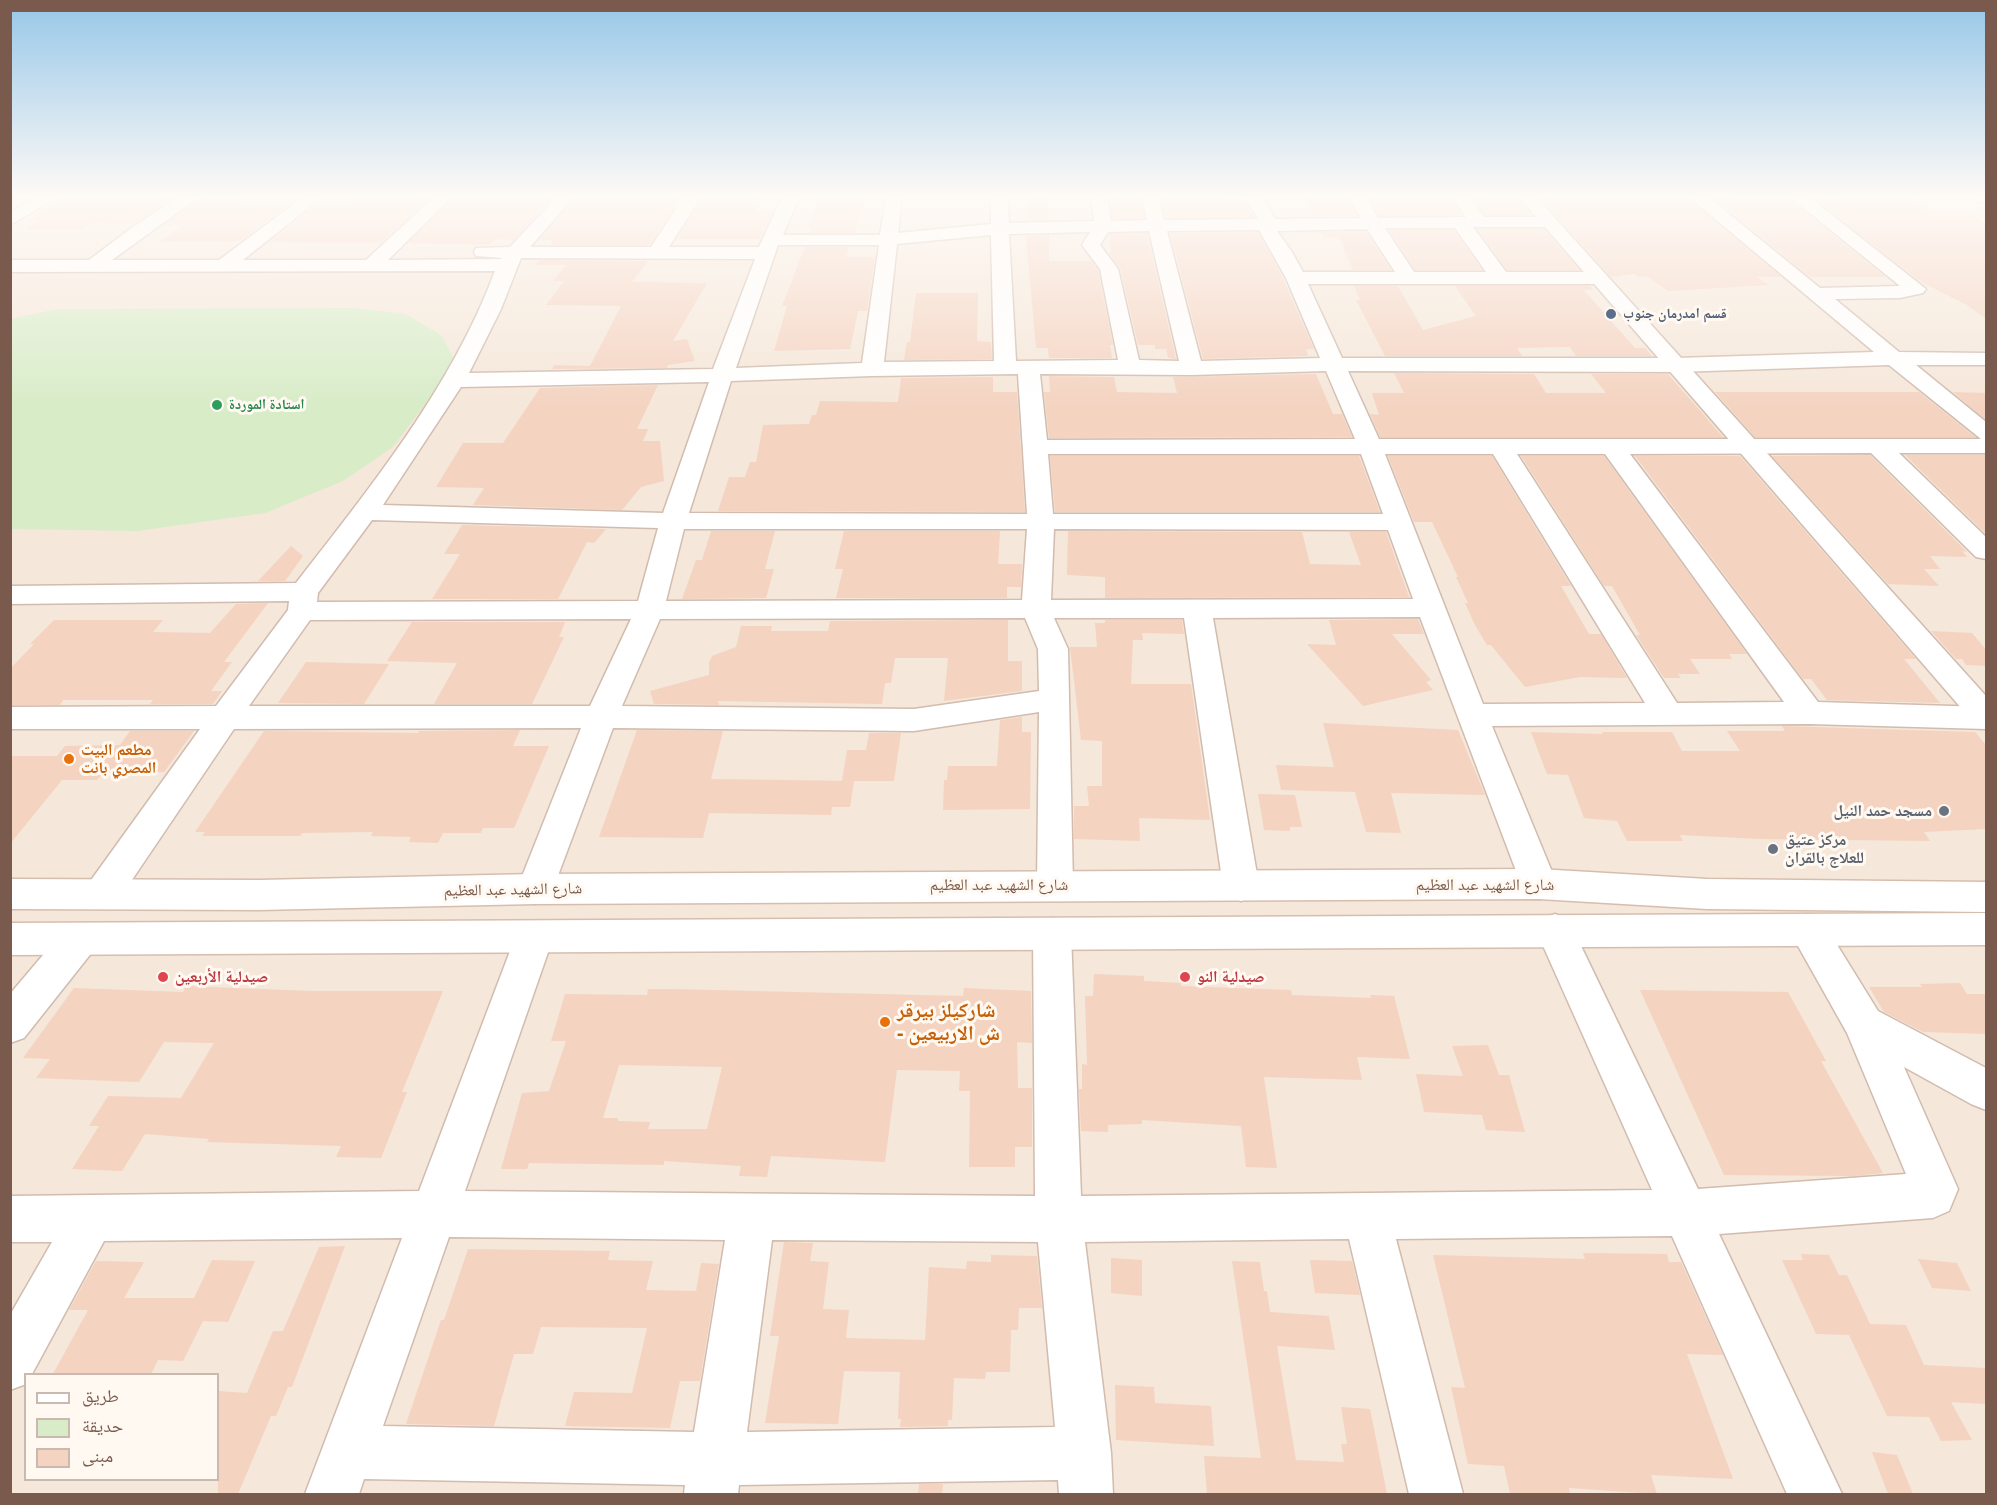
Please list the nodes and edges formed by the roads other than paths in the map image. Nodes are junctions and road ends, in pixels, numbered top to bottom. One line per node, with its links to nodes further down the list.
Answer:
1 (507, 267): 27 (street)
2 (762, 267): 26 (street)
3 (883, 267): 25 (street)
4 (1005, 267): 23 (street)
5 (1108, 267): 22 (street)
6 (1167, 267): 24 (street)
7 (1291, 267): 13 (street)
8 (1401, 267): 15 (street)
9 (1493, 267): 16 (street)
10 (1589, 267): 14 (street)
11 (1782, 267): 17 (street)
12 (1888, 267): 17 (street)
13 (1296, 278): 15 (street); 20 (street)
14 (1598, 278): 16 (street); 21 (street)
15 (1409, 279): 16 (street)
16 (1501, 279)
17 (1814, 294): 18 (street)
18 (1896, 358): 19 (street); 21 (street); 28 (street)
19 (1986, 359)
20 (1335, 363): 21 (street); 24 (street); 35 (street)
21 (1676, 365): 32 (street)
22 (1131, 366): 23 (street); 24 (street)
23 (1017, 368): 25 (street); 34 (street)
24 (1192, 368)
25 (872, 369): 26 (street)
26 (722, 375): 27 (street); 37 (street)
27 (454, 380): 36 (street)
28 (1986, 433)
29 (1876, 445): 32 (street); 33 (street); 40 (street)
30 (1500, 446): 31 (street); 35 (street); 50 (street)
31 (1612, 446): 32 (street); 48 (street)
32 (1748, 446): 53 (street)
33 (1986, 446)
34 (1035, 447): 35 (street); 38 (street)
35 (1371, 448): 39 (street)
36 (365, 512): 37 (street); 42 (street)
37 (672, 520): 38 (street); 44 (street)
38 (1041, 522): 39 (street); 45 (street)
39 (1400, 522): 43 (street)
40 (1986, 550)
41 (10, 595): 42 (street)
42 (303, 602): 44 (street); 51 (street)
43 (1431, 608): 46 (street); 49 (street)
44 (650, 609): 45 (street); 52 (street)
45 (1036, 609): 46 (street); 47 (street)
46 (1197, 610): 57 (street)
47 (1055, 699): 52 (street); 56 (street)
48 (1809, 713): 50 (street); 53 (street)
49 (1471, 715): 50 (street); 55 (street)
50 (1669, 715)
51 (225, 717): 52 (street); 54 (street); 60 (street)
52 (601, 717): 58 (street)
53 (1986, 717)
54 (10, 718)
55 (1539, 884): 57 (street, شارع الشهيد عبد العظيم); 61 (street, شارع الشهيد عبد العظيم)
56 (1055, 885): 57 (street, شارع الشهيد عبد العظيم); 58 (street, شارع الشهيد عبد العظيم)
57 (1241, 886)
58 (535, 889): 62 (street, شارع الشهيد عبد العظيم)
59 (10, 894): 60 (street, شارع الشهيد عبد العظيم)
60 (102, 894): 62 (street, شارع الشهيد عبد العظيم)
61 (1707, 894): 63 (street, شارع الشهيد عبد العظيم); 66 (street)
62 (260, 895): 69 (street)
63 (1986, 897)
64 (1986, 929): 67 (street)
65 (1555, 930): 66 (street); 68 (street); 76 (street)
66 (1724, 930): 67 (street)
67 (1808, 930): 73 (street)
68 (1052, 934): 70 (street); 82 (street)
69 (230, 938): 70 (street); 72 (street)
70 (534, 938): 77 (street)
71 (10, 939): 72 (street)
72 (79, 940): 74 (street)
73 (1864, 1024): 75 (street); 76 (street)
74 (10, 1025)
75 (1986, 1090)
76 (1685, 1213): 78 (street); 88 (street)
77 (434, 1214): 79 (street); 80 (street); 84 (street)
78 (1367, 1215): 82 (street); 87 (street)
79 (752, 1216): 82 (street); 86 (street)
80 (92, 1217): 81 (street); 83 (street)
81 (10, 1219)
82 (1059, 1219): 85 (street)
83 (10, 1365)
84 (339, 1473): 86 (street)
85 (1085, 1474): 86 (street)
86 (714, 1477)
87 (1437, 1494)
88 (1815, 1494)

